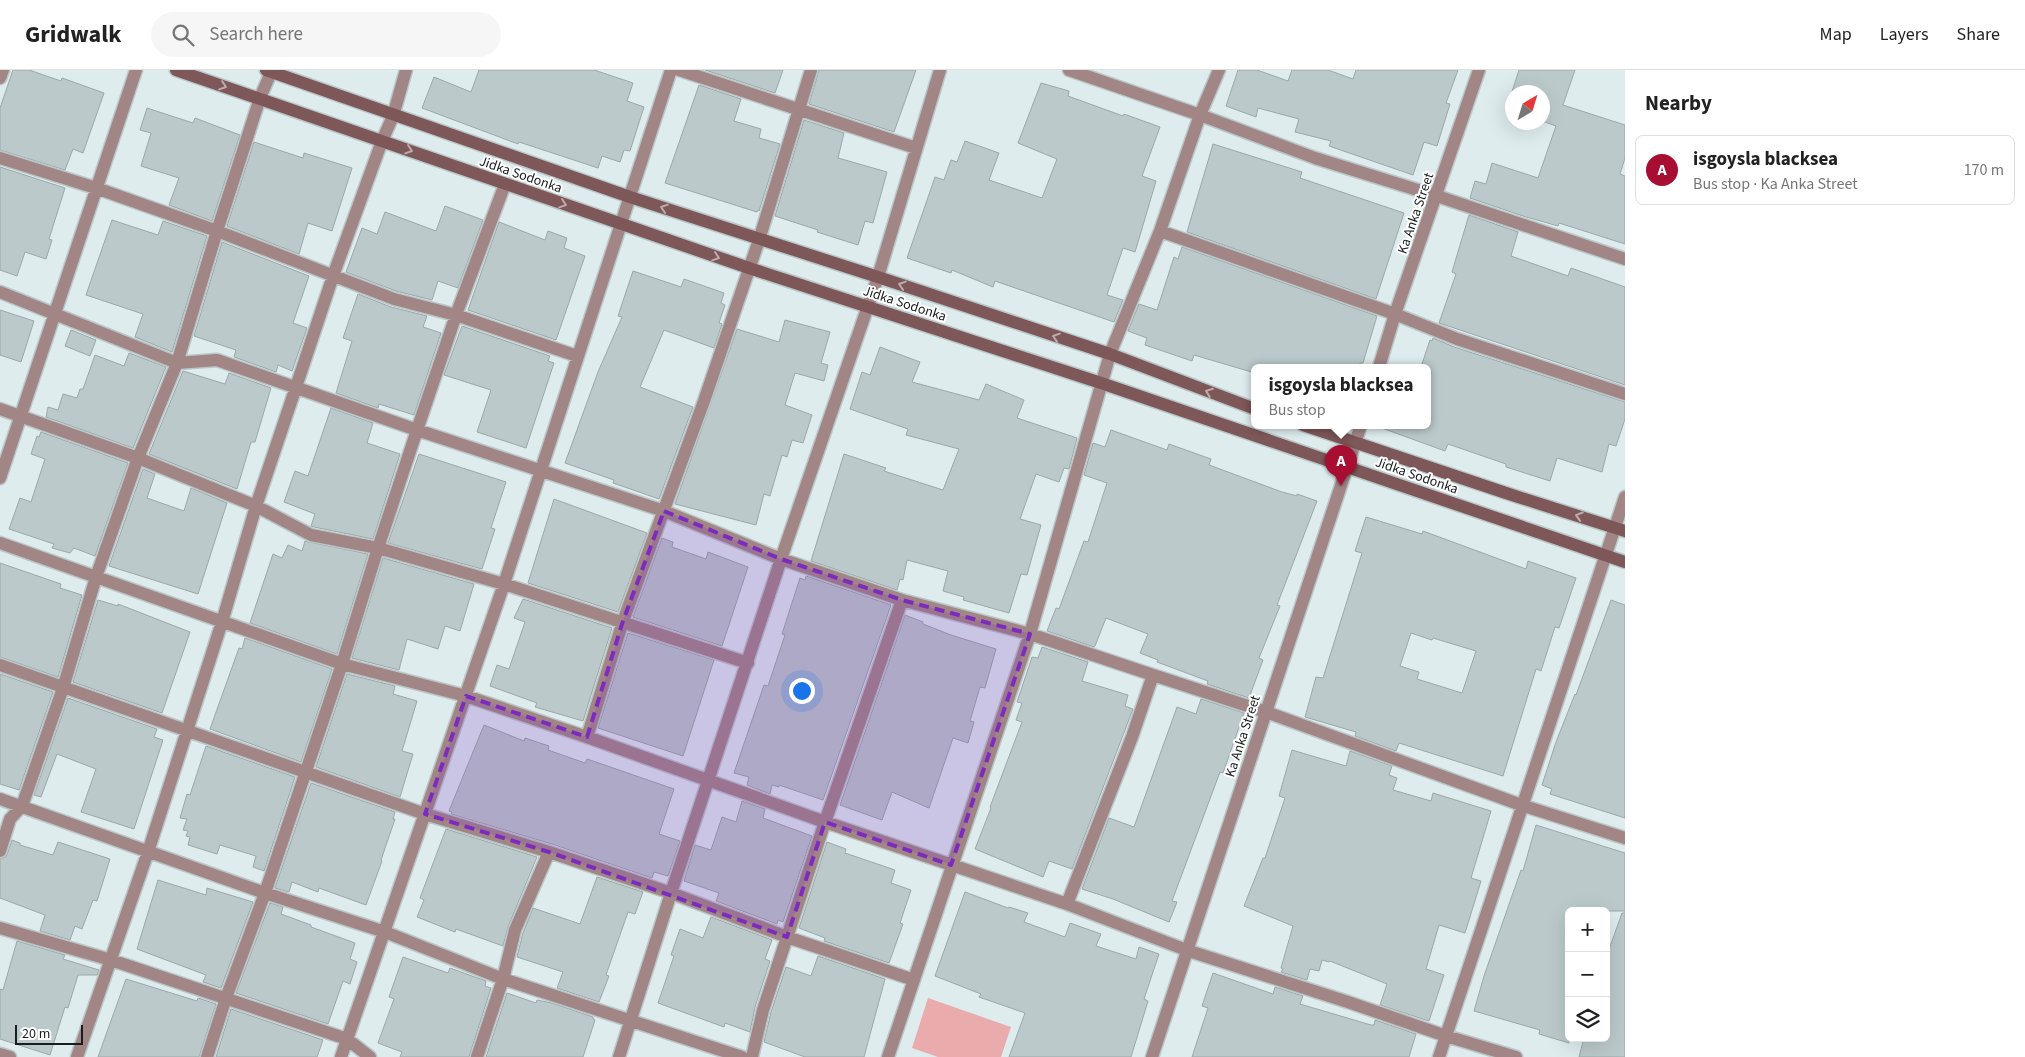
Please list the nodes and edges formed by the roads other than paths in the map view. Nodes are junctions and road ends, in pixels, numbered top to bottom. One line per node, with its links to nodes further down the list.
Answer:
1 (3, 70): 13 (street)
2 (136, 70): 22 (street)
3 (176, 70): 14 (main road, Jidka Sodonka, one-way to 14)
4 (406, 70): 17 (street)
5 (671, 70): 24 (street)
6 (679, 70): 15 (street)
7 (811, 70): 15 (street)
8 (940, 70): 19 (street)
9 (1069, 70): 16 (street)
10 (1219, 70): 16 (street)
11 (1480, 70): 23 (street, Ka Anka Street)
12 (269, 71): 14 (street); 17 (main road, Jidka Sodonka)
13 (0, 78)
14 (260, 98): 18 (main road, Jidka Sodonka); 26 (street)
15 (799, 109): 19 (street); 28 (street)
16 (1200, 115): 23 (street); 27 (street)
17 (393, 116): 18 (street); 24 (main road, Jidka Sodonka)
18 (382, 141): 21 (main road, Jidka Sodonka, one-way to 21); 31 (street)
19 (916, 148): 32 (street)
20 (0, 158): 22 (street)
21 (505, 184): 25 (main road, Jidka Sodonka, one-way to 25); 37 (street)
22 (96, 188): 26 (street); 35 (street)
23 (1437, 196): 29 (street); 36 (street, Ka Anka Street)
24 (630, 197): 25 (street); 28 (main road, Jidka Sodonka, one-way to 24)
25 (621, 224): 30 (main road, Jidka Sodonka, one-way to 30); 39 (street)
26 (217, 231): 31 (street); 40 (street)
27 (1160, 231): 36 (street); 38 (street)
28 (760, 240): 30 (street); 32 (main road, Jidka Sodonka)
29 (1625, 258)
30 (749, 268): 34 (main road, Jidka Sodonka); 58 (street)
31 (333, 276): 37 (street); 43 (street)
32 (878, 277): 34 (street); 38 (main road, Jidka Sodonka, one-way to 32)
33 (0, 292): 35 (street)
34 (868, 307): 42 (main road, Jidka Sodonka); 63 (street)
35 (54, 313): 40 (street); 47 (street)
36 (1395, 314): 41 (street, Ka Anka Street); 44 (street)
37 (456, 315): 39 (street); 50 (street)
38 (1110, 354): 42 (street); 45 (main road, Jidka Sodonka, one-way to 38)
39 (577, 356): 54 (street)
40 (177, 363): 43 (street); 52 (street)
41 (1380, 364)
42 (1101, 383): 53 (main road, Jidka Sodonka); 70 (street)
43 (296, 387): 50 (street); 57 (street)
44 (1625, 394)
45 (1251, 407)
46 (0, 409): 47 (street)
47 (21, 416): 52 (street); 55 (street)
48 (1315, 429): 51 (main road, Jidka Sodonka)
49 (1361, 429): 51 (street, Ka Anka Street)
50 (417, 430): 54 (street); 61 (street)
51 (1356, 442): 53 (street, Ka Anka Street); 59 (main road, Jidka Sodonka, one-way to 51)
52 (138, 458): 57 (street); 65 (street)
53 (1349, 467): 62 (main road, Jidka Sodonka); 77 (street, Ka Anka Street)
54 (541, 470): 58 (street); 66 (street)
55 (0, 478)
56 (1625, 497): 59 (street)
57 (256, 506): 61 (street); 69 (street)
58 (664, 511): 63 (street); 68 (street)
59 (1620, 529): 62 (street)
60 (0, 543): 65 (street)
61 (378, 548): 66 (street); 72 (street)
62 (1606, 556): 64 (main road, Jidka Sodonka); 84 (street)
63 (781, 560): 67 (street); 71 (street)
64 (1625, 562)
65 (96, 577): 69 (street); 75 (street)
66 (504, 584): 68 (street); 76 (street)
67 (902, 600): 70 (street); 86 (street)
68 (623, 621): 71 (street); 79 (street)
69 (222, 622): 72 (street); 78 (street)
70 (1030, 634): 74 (street); 91 (street)
71 (748, 663): 81 (street)
72 (342, 664): 76 (street); 80 (street)
73 (0, 665): 75 (street)
74 (1153, 675): 77 (street); 94 (street)
75 (63, 688): 78 (street); 83 (street)
76 (466, 696): 79 (street); 85 (street)
77 (1266, 712): 84 (street); 98 (street, Ka Anka Street)
78 (187, 729): 80 (street); 89 (street)
79 (587, 737): 81 (street)
80 (305, 772): 85 (street); 92 (street)
81 (709, 780): 86 (street); 93 (street)
82 (0, 799): 83 (street)
83 (22, 806): 88 (street); 89 (street)
84 (1524, 806): 87 (street); 104 (street)
85 (426, 814): 90 (street); 96 (street)
86 (825, 822): 91 (street); 97 (street)
87 (1625, 838)
88 (0, 851)
89 (148, 852): 92 (street); 99 (street)
90 (549, 852): 93 (street); 100 (street)
91 (951, 865): 94 (street); 101 (street)
92 (265, 893): 96 (street); 102 (street)
93 (671, 893): 97 (street); 103 (street)
94 (1067, 904): 98 (street)
95 (0, 928): 99 (street)
96 (385, 932): 100 (street); 105 (street)
97 (787, 937): 101 (street); 115 (street)
98 (1189, 951): 104 (street); 117 (street, Ka Anka Street)
99 (111, 960): 102 (street); 108 (street)
100 (503, 978): 103 (street); 112 (street)
101 (914, 980): 116 (street)
102 (226, 998): 105 (street); 109 (street)
103 (630, 1020): 113 (street); 114 (street)
104 (1446, 1036): 118 (street); 119 (street)
105 (347, 1039): 110 (street); 111 (street)
106 (0, 1054): 107 (street)
107 (10, 1057)
108 (77, 1057)
109 (207, 1057)
110 (341, 1057)
111 (370, 1057)
112 (477, 1057)
113 (619, 1057)
114 (742, 1057)
115 (752, 1057)
116 (888, 1057)
117 (1152, 1057)
118 (1439, 1057)
119 (1516, 1057)

